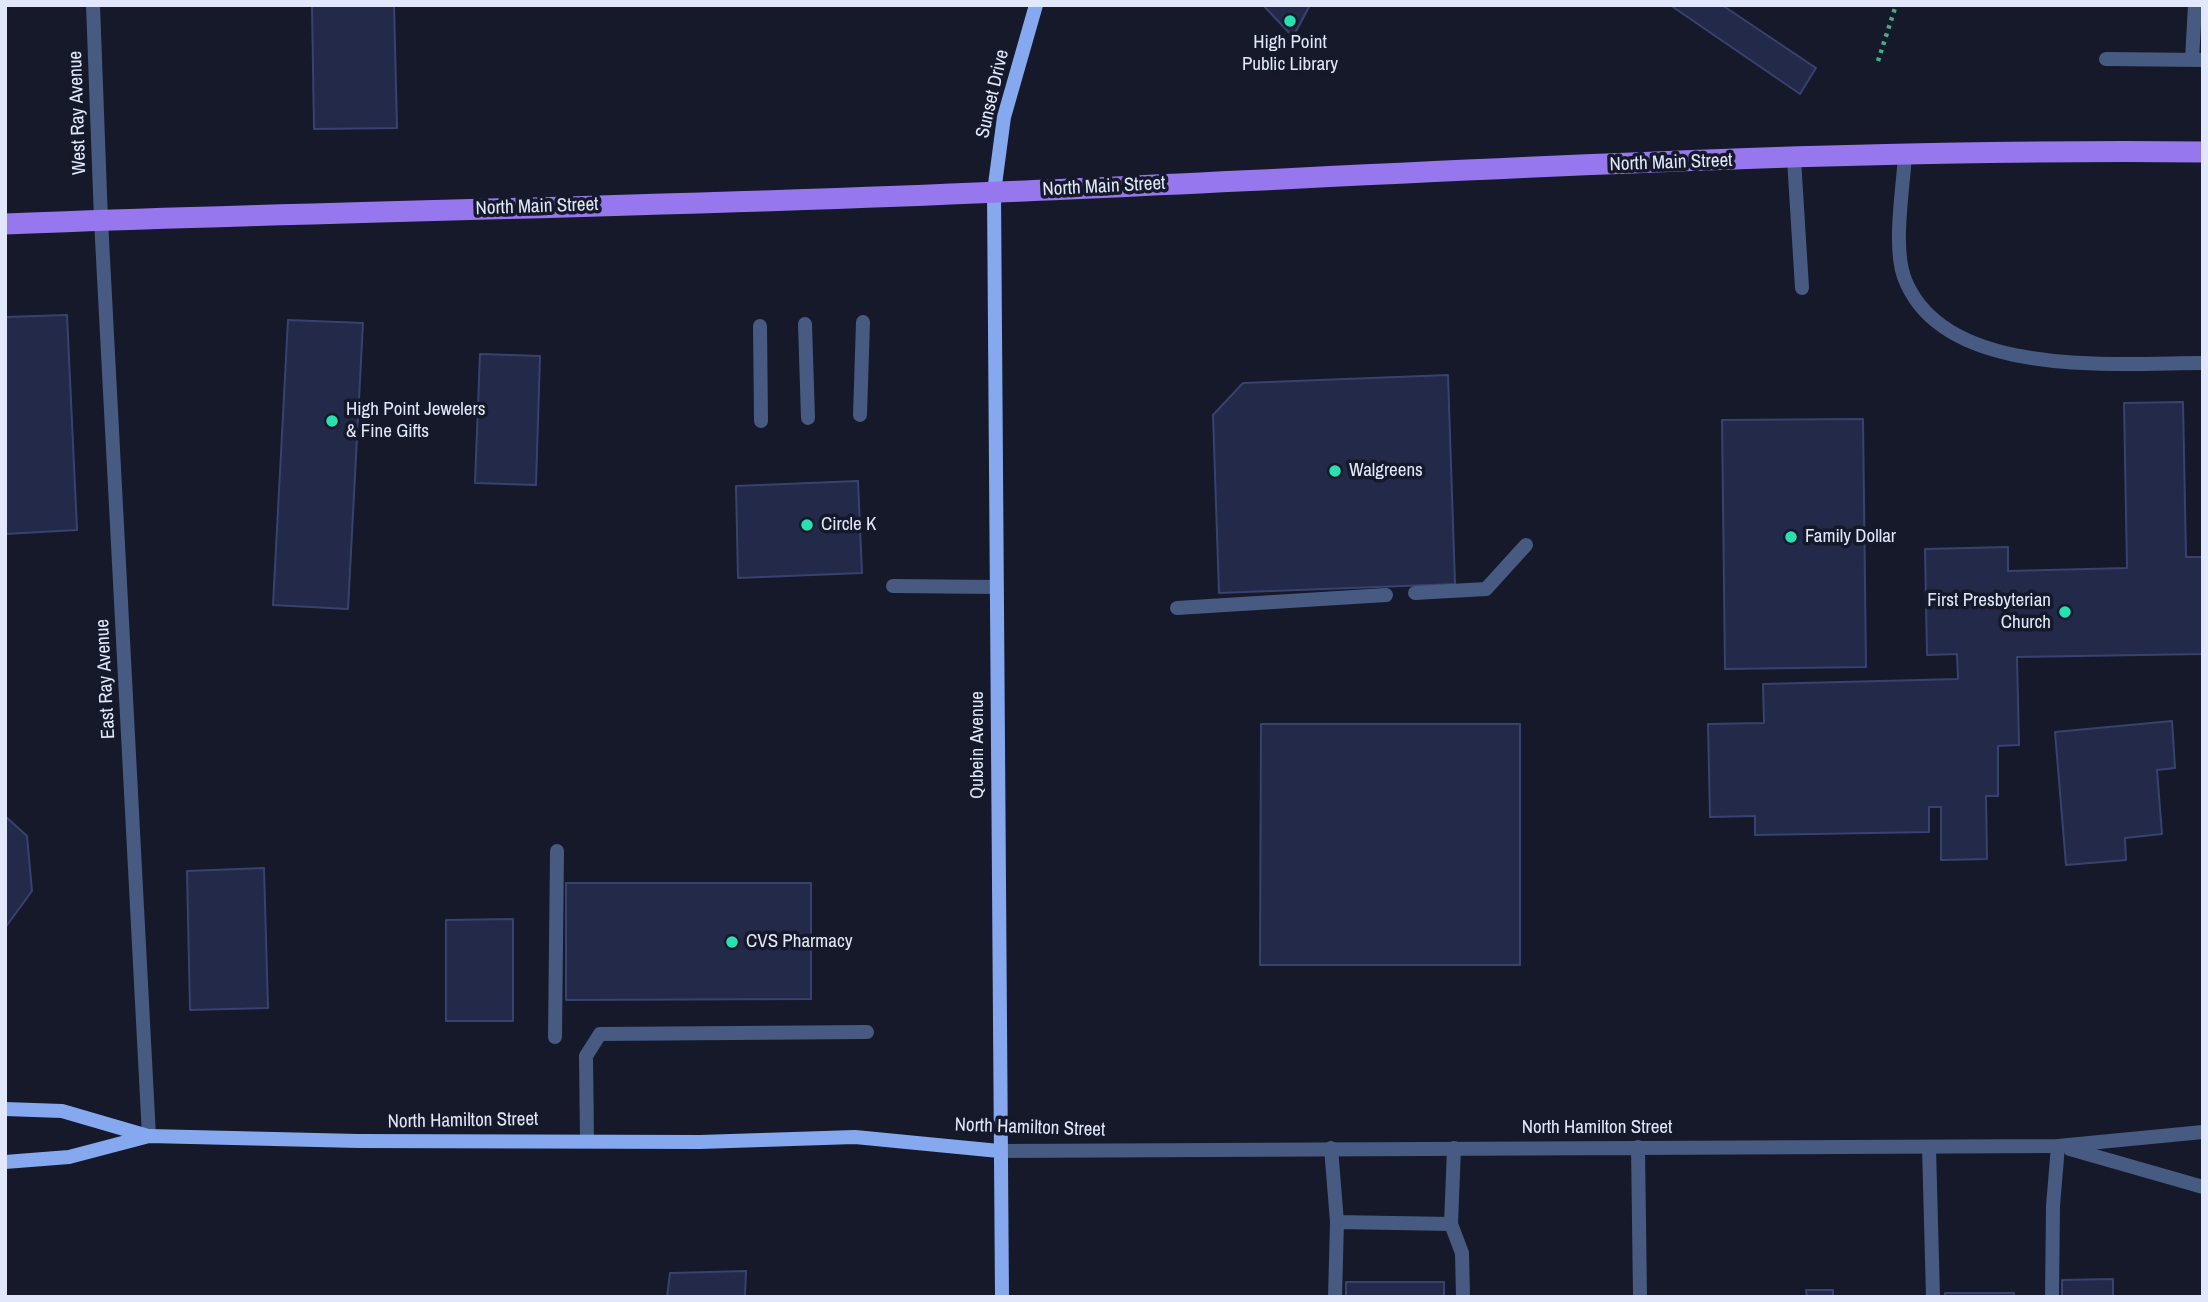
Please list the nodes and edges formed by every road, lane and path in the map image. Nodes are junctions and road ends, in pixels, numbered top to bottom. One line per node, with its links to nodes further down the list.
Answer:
1 (93, 5): 12 (street, West Ray Avenue)
2 (1036, 5): 11 (street, Sunset Drive)
3 (1896, 5): 7 (path)
4 (2195, 5): 6 (street)
5 (2106, 59): 6 (street)
6 (2197, 60)
7 (1878, 61)
8 (2203, 152): 9 (main road, North Main Street)
9 (1905, 155): 10 (main road, North Main Street); 18 (street)
10 (1794, 159): 11 (main road, North Main Street); 14 (street)
11 (994, 192): 12 (main road, North Main Street); 24 (street, Qubein Avenue)
12 (101, 220): 13 (main road, North Main Street); 33 (street, East Ray Avenue)
13 (5, 224)
14 (1802, 288)
15 (863, 322): 19 (street)
16 (805, 324): 20 (street)
17 (760, 326): 21 (street)
18 (2203, 363)
19 (860, 415)
20 (808, 418)
21 (761, 421)
22 (1525, 545): 25 (street)
23 (893, 586): 24 (street)
24 (996, 587): 40 (street, Qubein Avenue)
25 (1415, 593)
26 (1386, 595): 27 (street)
27 (1177, 608)
28 (556, 851): 30 (street)
29 (867, 1032): 34 (street)
30 (555, 1037)
31 (5, 1109): 33 (street)
32 (2203, 1132): 35 (street, North Hamilton Street)
33 (149, 1136): 34 (street, North Hamilton Street); 41 (street, North Hamilton Street)
34 (587, 1140): 40 (street, North Hamilton Street)
35 (2058, 1146): 37 (street, North Hamilton Street); 42 (street, North Hamilton Street); 50 (street)
36 (1638, 1147): 37 (street, North Hamilton Street); 39 (street, North Hamilton Street); 48 (street)
37 (1929, 1147): 49 (street)
38 (1331, 1148): 39 (street, North Hamilton Street); 40 (street, North Hamilton Street); 43 (street)
39 (1454, 1148): 44 (street)
40 (999, 1151): 45 (street, Qubein Avenue)
41 (5, 1162)
42 (2203, 1186)
43 (1337, 1222): 44 (street); 46 (street)
44 (1451, 1224): 47 (street)
45 (1002, 1297)
46 (1335, 1297)
47 (1463, 1297)
48 (1640, 1297)
49 (1933, 1297)
50 (2052, 1297)

